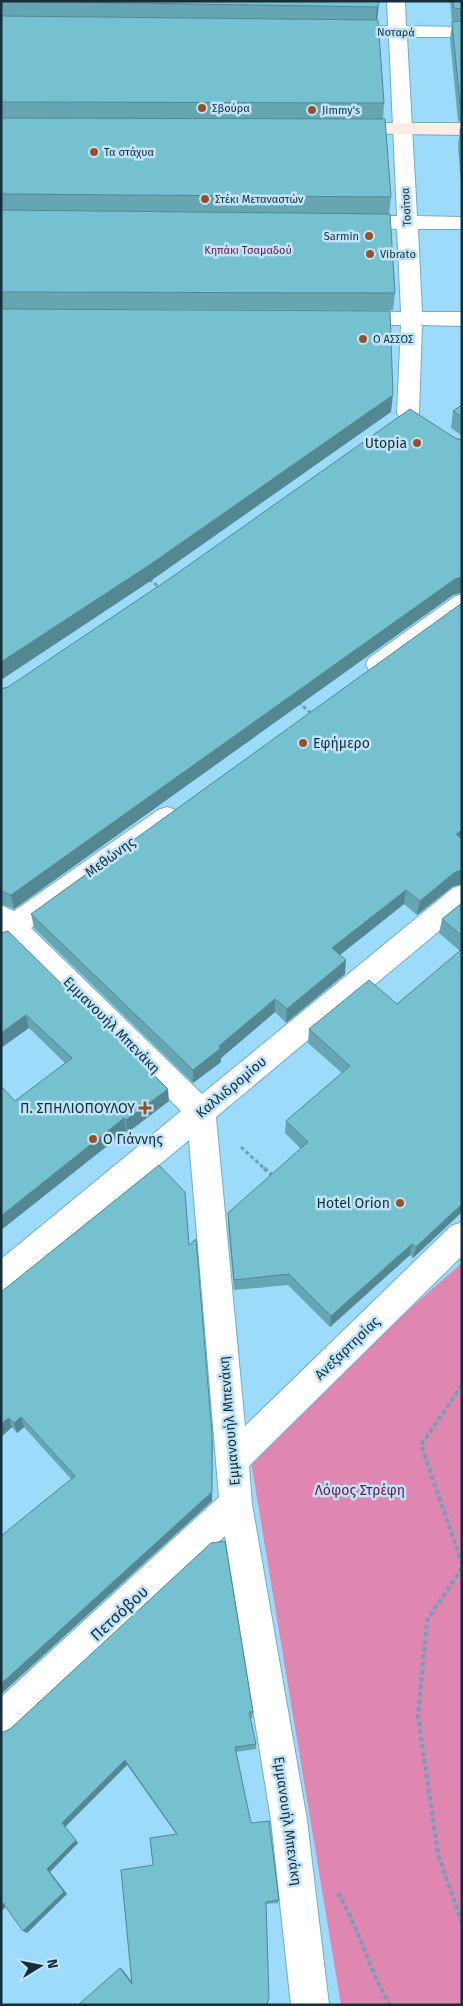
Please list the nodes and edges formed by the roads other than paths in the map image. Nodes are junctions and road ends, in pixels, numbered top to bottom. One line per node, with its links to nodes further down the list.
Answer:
1 (396, 1): 3 (street, Τοσίτσα)
2 (319, 30): 3 (street, Νοταρά)
3 (398, 32): 4 (street, Νοταρά); 6 (street, Τοσίτσα)
4 (462, 32)
5 (326, 129): 6 (street)
6 (402, 129): 7 (street); 9 (street, Τοσίτσα)
7 (462, 130)
8 (338, 222): 9 (street)
9 (407, 222): 10 (street); 12 (street, Τοσίτσα)
10 (462, 223)
11 (334, 318): 12 (street)
12 (412, 318): 13 (street); 14 (street, Τοσίτσα)
13 (462, 319)
14 (408, 420)
15 (462, 603): 16 (street)
16 (358, 678)
17 (182, 806): 19 (street, Μεθώνης)
18 (462, 896): 20 (street, Καλλιδρομίου)
19 (5, 926): 20 (street, Εμμανουήλ Μπενάκη)
20 (201, 1112): 22 (street, Καλλιδρομίου); 23 (street, Εμμανουήλ Μπενάκη)
21 (462, 1236): 23 (street, Ανεξαρτησίας)
22 (1, 1278)
23 (233, 1459): 24 (street, Εμμανουήλ Μπενάκη)
24 (236, 1504): 25 (street, Πετσόβου); 26 (street, Εμμανουήλ Μπενάκη)
25 (1, 1721)
26 (310, 2005)

